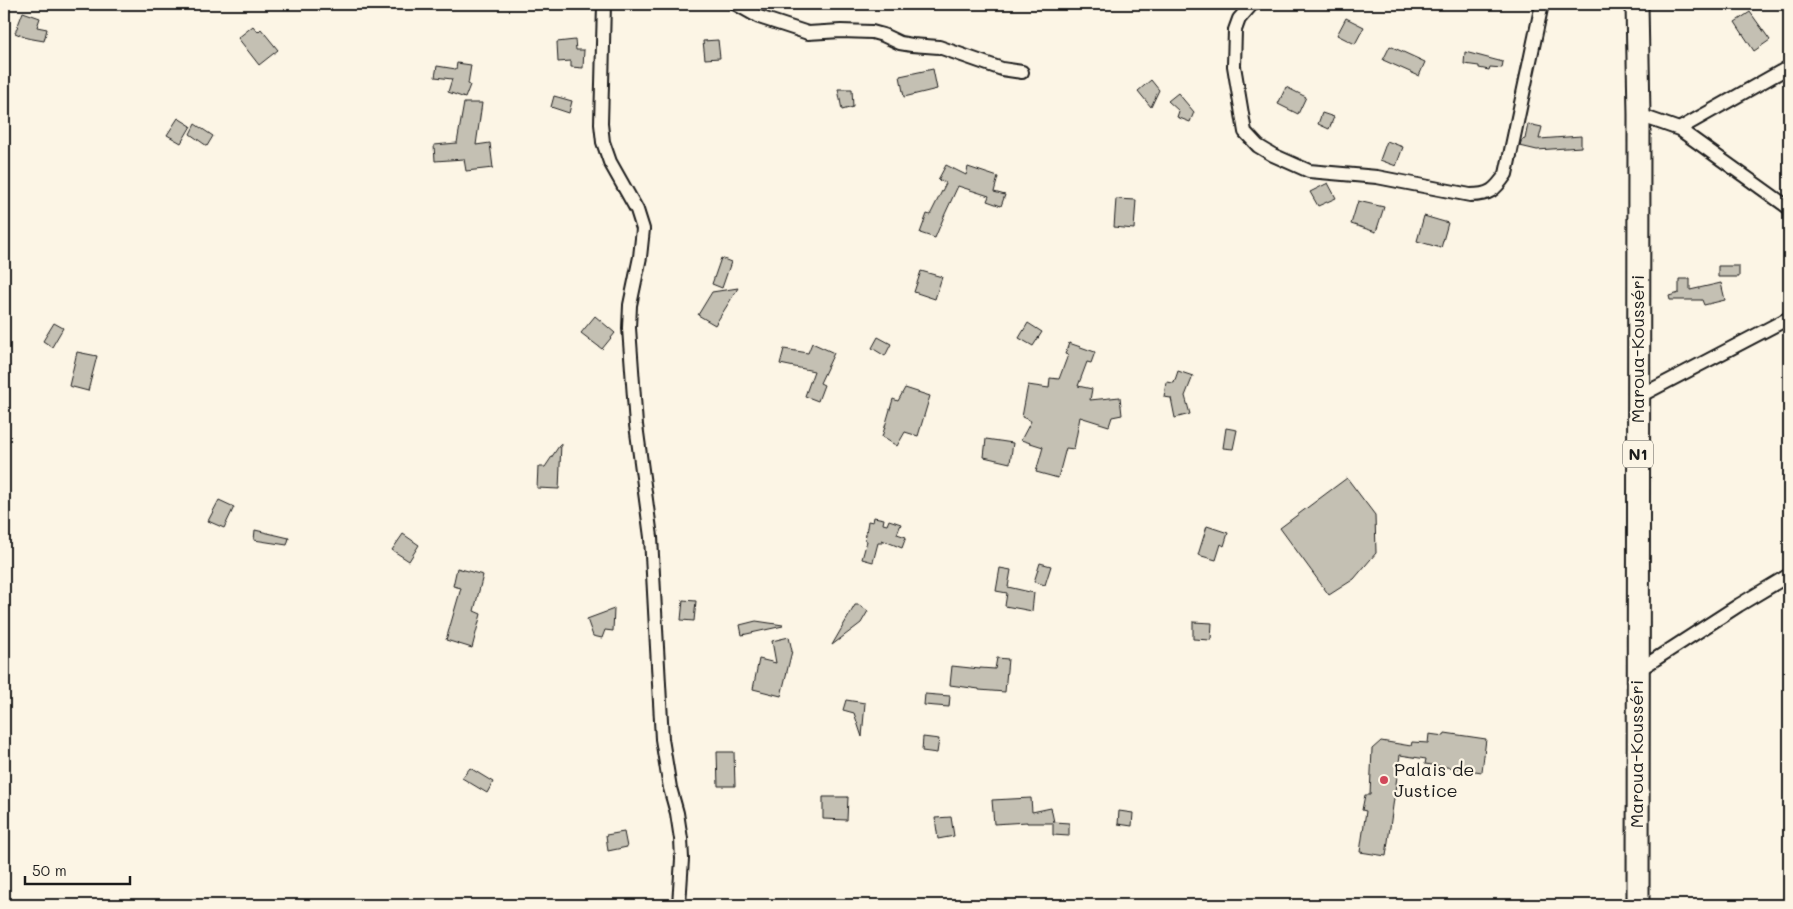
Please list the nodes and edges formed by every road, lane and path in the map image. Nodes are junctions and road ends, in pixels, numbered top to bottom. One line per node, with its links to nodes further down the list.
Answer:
1 (604, 4): 15 (street)
2 (736, 4): 7 (street)
3 (1252, 4): 4 (street)
4 (1542, 4)
5 (1637, 4): 8 (highway, Maroua-Kousséri / N1)
6 (1789, 67): 9 (street)
7 (1022, 72)
8 (1639, 116): 9 (street); 12 (highway, Maroua-Kousséri / N1)
9 (1680, 129): 10 (street)
10 (1789, 208)
11 (1789, 318): 12 (street)
12 (1638, 396): 14 (highway, Maroua-Kousséri / N1)
13 (1789, 575): 14 (street)
14 (1637, 671): 16 (highway, Maroua-Kousséri / N1)
15 (679, 905)
16 (1638, 905)

